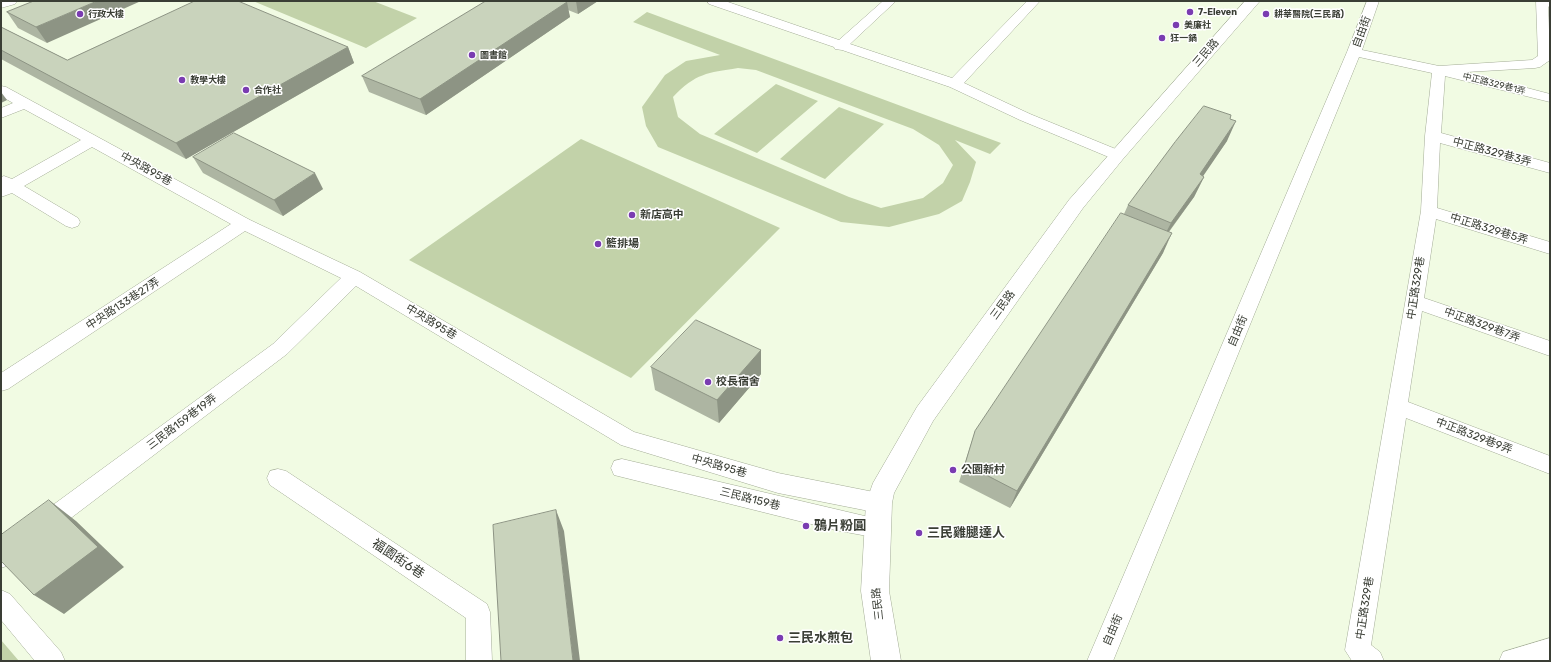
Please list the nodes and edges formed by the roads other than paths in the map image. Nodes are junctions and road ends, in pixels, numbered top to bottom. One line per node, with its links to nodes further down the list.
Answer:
1 (10, 1): 9 (street)
2 (713, 1): 10 (lane)
3 (890, 1): 10 (lane)
4 (1034, 1): 13 (lane)
5 (1253, 1): 20 (street, 三民路)
6 (1373, 1): 11 (lane, 自由街)
7 (1542, 1): 8 (street); 12 (lane)
8 (1550, 3)
9 (1, 4)
10 (840, 46): 13 (lane)
11 (1354, 52): 12 (lane); 43 (lane, 自由街)
12 (1439, 70): 15 (lane, 中正路329巷1弄); 18 (lane, 中正路329巷)
13 (955, 84): 20 (lane)
14 (1, 90): 16 (lane, 中央路95巷)
15 (1550, 98)
16 (24, 103): 17 (lane); 19 (lane, 中央路95巷)
17 (1, 114)
18 (1433, 136): 21 (lane, 中正路329巷3弄); 23 (lane, 中正路329巷)
19 (93, 140): 22 (lane); 25 (lane, 中央路95巷)
20 (1117, 155): 35 (street, 三民路)
21 (1550, 168)
22 (5, 186): 24 (lane)
23 (1429, 211): 26 (lane, 中正路329巷5弄); 28 (lane, 中正路329巷)
24 (72, 222)
25 (244, 224): 27 (lane, 中央路95巷); 30 (lane, 中央路133巷27弄)
26 (1550, 248)
27 (354, 277): 35 (lane, 中央路95巷); 37 (lane, 三民路159巷19弄)
28 (1414, 301): 29 (lane, 中正路329巷7弄); 31 (lane, 中正路329巷)
29 (1550, 349)
30 (1, 384)
31 (1397, 406): 32 (lane, 中正路329巷9弄); 44 (lane, 中正路329巷)
32 (1550, 465)
33 (622, 468): 36 (lane, 三民路159巷)
34 (278, 478): 41 (lane, 福園街6巷)
35 (879, 503): 36 (street, 三民路)
36 (878, 528): 42 (street, 三民路)
37 (1, 557)
38 (1, 602): 40 (lane)
39 (1550, 651): 45 (lane)
40 (52, 661)
41 (479, 661)
42 (886, 661)
43 (1100, 661)
44 (1371, 661)
45 (1512, 661)

